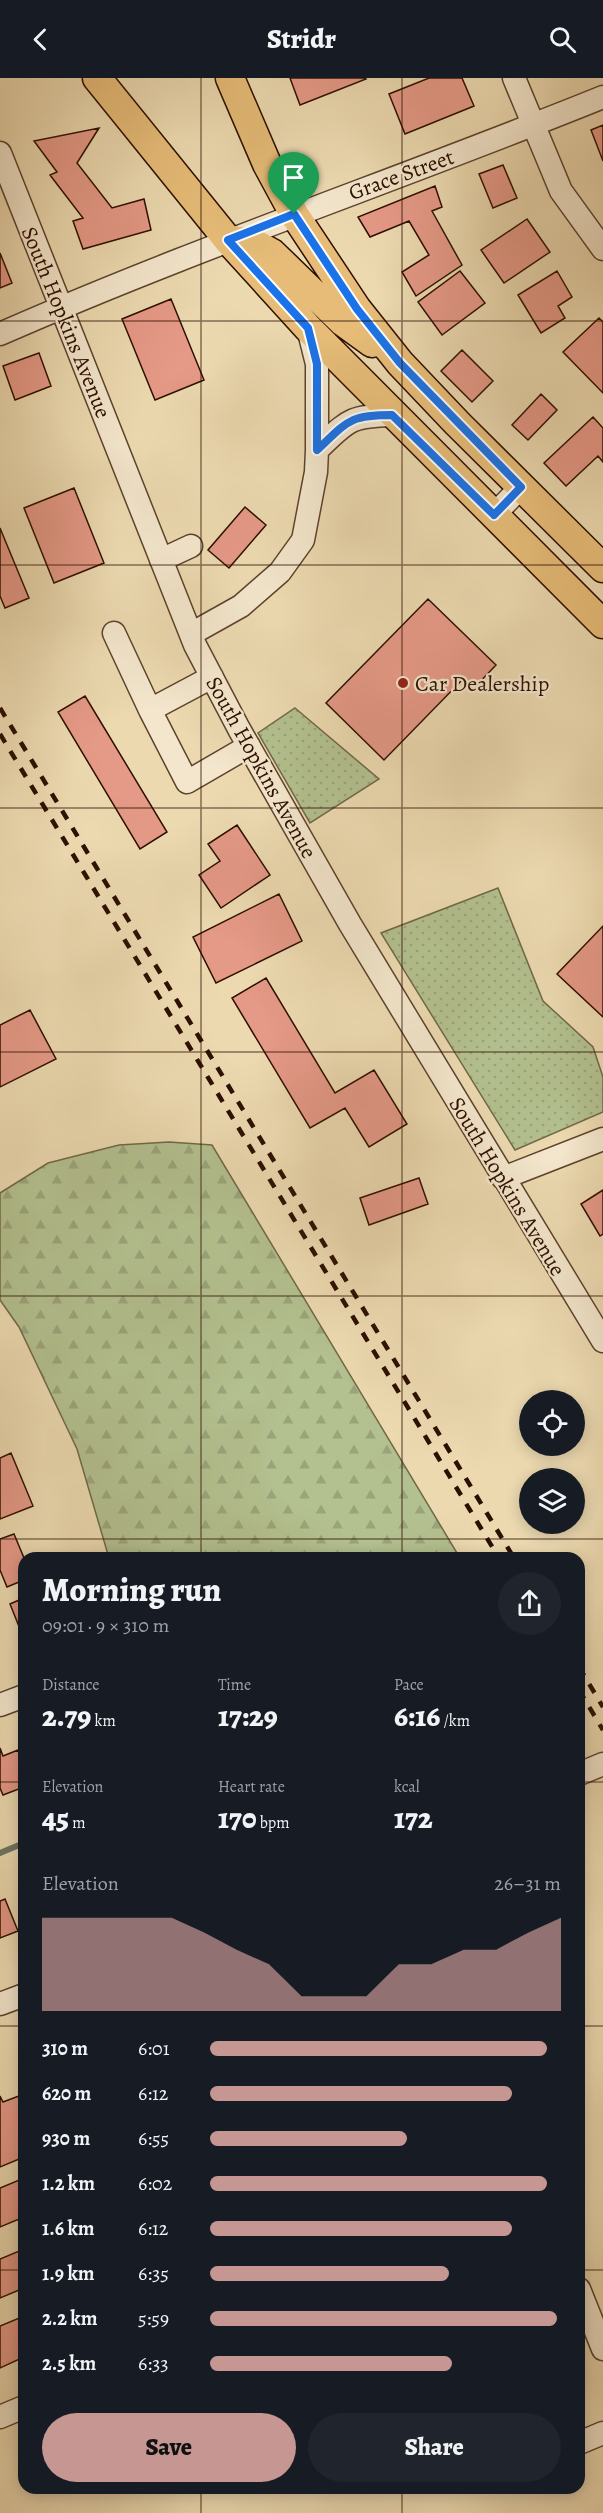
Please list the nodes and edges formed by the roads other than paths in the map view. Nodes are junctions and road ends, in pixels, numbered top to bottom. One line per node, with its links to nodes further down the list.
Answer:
1 (97, 78): 9 (main road)
2 (230, 78): 8 (main road)
3 (514, 78): 5 (street)
4 (603, 97): 5 (street, Grace Street)
5 (534, 125): 8 (street, Grace Street); 10 (street)
6 (0, 153): 7 (street, South Hopkins Avenue)
7 (7, 184): 11 (street, South Hopkins Avenue)
8 (294, 214): 9 (street, Grace Street); 14 (main road)
9 (228, 240): 11 (street, Grace Street); 12 (main road); 14 (main road)
10 (603, 249)
11 (62, 307): 13 (street, Grace Street); 20 (street, South Hopkins Avenue)
12 (308, 328): 15 (main road); 16 (street)
13 (0, 334)
14 (400, 363): 17 (main road)
15 (392, 415): 16 (street); 18 (main road)
16 (317, 450): 24 (street)
17 (521, 487): 18 (street); 21 (main road)
18 (494, 515): 22 (main road)
19 (191, 546): 20 (street)
20 (161, 560): 24 (street, South Hopkins Avenue)
21 (603, 567)
22 (603, 624)
23 (114, 633): 26 (street)
24 (191, 633): 25 (street, South Hopkins Avenue)
25 (212, 677): 26 (street); 27 (street, South Hopkins Avenue)
26 (150, 710): 27 (street)
27 (249, 746): 29 (street, South Hopkins Avenue)
28 (603, 1139): 29 (street)
29 (503, 1178): 30 (street, South Hopkins Avenue)
30 (603, 1341)
31 (603, 1764): 32 (street)
32 (585, 1772)
33 (18, 1997): 34 (street)
34 (0, 2004)
35 (585, 2304): 36 (street)
36 (603, 2349)
37 (18, 2409): 38 (street)
38 (0, 2416)
39 (603, 2433): 40 (street)
40 (585, 2440)

